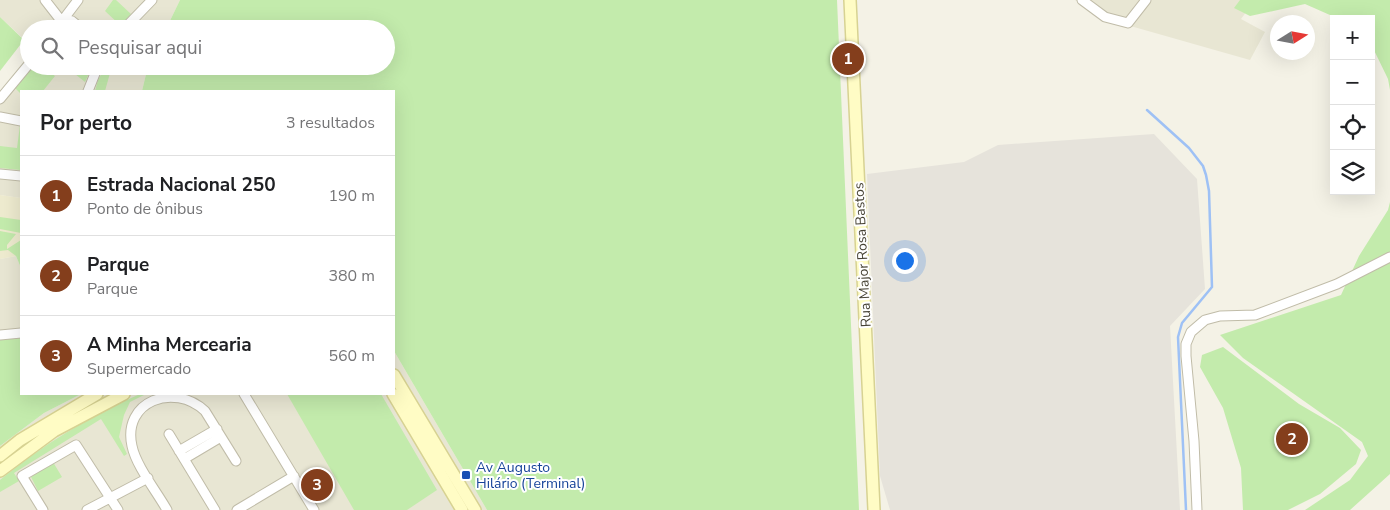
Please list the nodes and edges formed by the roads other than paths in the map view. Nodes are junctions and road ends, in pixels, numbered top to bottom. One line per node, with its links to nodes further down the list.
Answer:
1 (45, 0): 7 (street)
2 (78, 0): 7 (street)
3 (152, 0): 8 (street)
4 (850, 0): 43 (main road, Rua Major Rosa Bastos)
5 (1082, 0): 6 (street)
6 (1146, 0)
7 (63, 20)
8 (133, 20)
9 (20, 75): 12 (street)
10 (94, 75): 11 (street)
11 (88, 90)
12 (0, 99)
13 (0, 117): 14 (street)
14 (20, 120)
15 (0, 174): 16 (street)
16 (20, 176)
17 (1390, 257): 44 (street)
18 (20, 333): 19 (street)
19 (0, 335)
20 (395, 377): 42 (main road)
21 (95, 395): 28 (main road)
22 (122, 395): 30 (main road)
23 (245, 395): 31 (street)
24 (394, 395): 41 (main road)
25 (219, 433): 27 (street); 29 (street); 32 (street)
26 (169, 434): 27 (street)
27 (182, 455): 38 (street)
28 (0, 456)
29 (236, 462)
30 (0, 471)
31 (294, 476): 39 (street); 40 (street)
32 (148, 478): 33 (street); 37 (street)
33 (111, 498): 34 (street); 35 (street); 36 (street)
34 (43, 510)
35 (88, 510)
36 (118, 510)
37 (167, 510)
38 (214, 510)
39 (237, 510)
40 (314, 510)
41 (462, 510)
42 (474, 510)
43 (874, 510)
44 (1197, 510)

